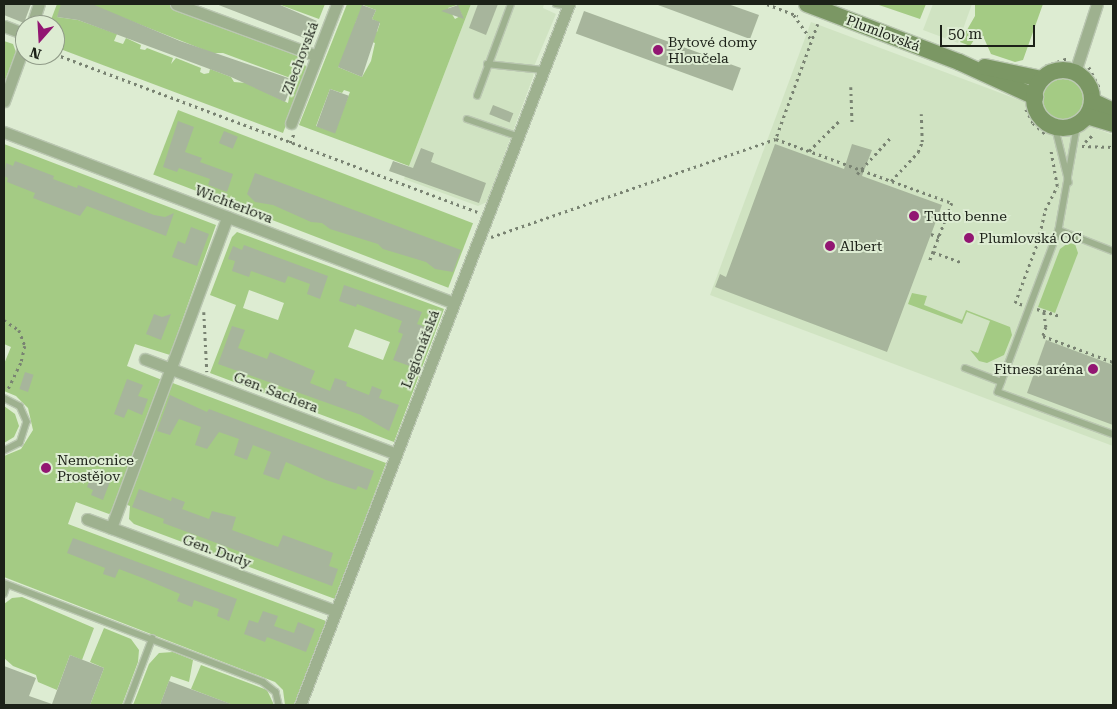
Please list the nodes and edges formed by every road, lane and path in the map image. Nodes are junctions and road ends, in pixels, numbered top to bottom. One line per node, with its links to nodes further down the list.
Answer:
1 (176, 4): 14 (street)
2 (337, 4): 14 (street, Zlechovská)
3 (510, 4): 17 (lane)
4 (556, 4): 7 (lane)
5 (767, 4): 9 (path)
6 (1097, 4): 19 (street)
7 (569, 5): 20 (street, Legionářská)
8 (805, 10): 9 (path); 16 (main road, Plumlovská)
9 (793, 14): 13 (path)
10 (812, 20): 11 (path)
11 (818, 24): 12 (path); 13 (path)
12 (822, 24)
13 (812, 40): 38 (path)
14 (317, 56): 32 (street, Zlechovská)
15 (65, 58): 49 (path)
16 (959, 62): 21 (main road, Plumlovská); 23 (main road, Plumlovská)
17 (487, 64): 20 (lane); 24 (lane)
18 (17, 65): 26 (street)
19 (1078, 65): 21 (main road); 21 (path); 27 (main road); 27 (path)
20 (543, 70): 36 (street, Legionářská)
21 (1042, 73): 25 (main road)
22 (851, 87): 33 (path)
23 (1018, 89): 25 (main road, Plumlovská); 39 (path)
24 (476, 96)
25 (1034, 98): 34 (main road)
26 (4, 101)
27 (1090, 108): 31 (main road); 34 (main road); 41 (lane)
28 (921, 114): 47 (path)
29 (467, 119): 36 (lane)
30 (841, 119): 44 (path)
31 (1111, 119): 42 (path)
32 (291, 123)
33 (852, 123)
34 (1055, 126): 40 (lane)
35 (4, 132): 50 (street, Wichterlova)
36 (517, 136): 49 (street, Legionářská)
37 (891, 137): 45 (path)
38 (776, 139): 44 (path); 55 (path)
39 (1050, 146): 40 (path); 52 (path)
40 (1060, 146): 48 (lane)
41 (1075, 146): 42 (path); 48 (lane)
42 (1083, 146): 43 (path)
43 (1113, 147)
44 (809, 151): 45 (path)
45 (860, 170): 46 (path); 47 (path)
46 (857, 174)
47 (890, 181): 54 (path)
48 (1070, 186): 51 (lane)
49 (488, 216): 55 (street, Legionářská)
50 (227, 217): 60 (street, Wichterlova); 67 (street)
51 (1060, 230): 56 (lane); 69 (lane)
52 (1038, 231)
53 (931, 234): 54 (path)
54 (939, 237): 57 (path)
55 (478, 241): 60 (street, Legionářská)
56 (1113, 251)
57 (933, 252): 58 (path); 59 (path)
58 (960, 262)
59 (929, 263)
60 (453, 303): 73 (street, Legionářská)
61 (204, 306): 68 (path)
62 (1044, 312): 65 (path)
63 (4, 320): 70 (path)
64 (145, 359): 67 (street, Gen. Sachera)
65 (1113, 362)
66 (965, 368): 69 (lane)
67 (172, 369): 73 (street, Gen. Sachera); 75 (street)
68 (208, 376)
69 (1001, 382): 71 (lane)
70 (4, 398): 72 (lane)
71 (1113, 434)
72 (4, 451)
73 (396, 454): 78 (street, Legionářská)
74 (87, 519): 75 (street, Gen. Dudy)
75 (111, 528): 78 (street, Gen. Dudy)
76 (6, 584): 77 (lane); 79 (lane)
77 (4, 594)
78 (336, 610): 82 (street, Legionářská)
79 (152, 639): 80 (lane); 81 (lane)
80 (127, 705)
81 (279, 705)
82 (300, 705)

